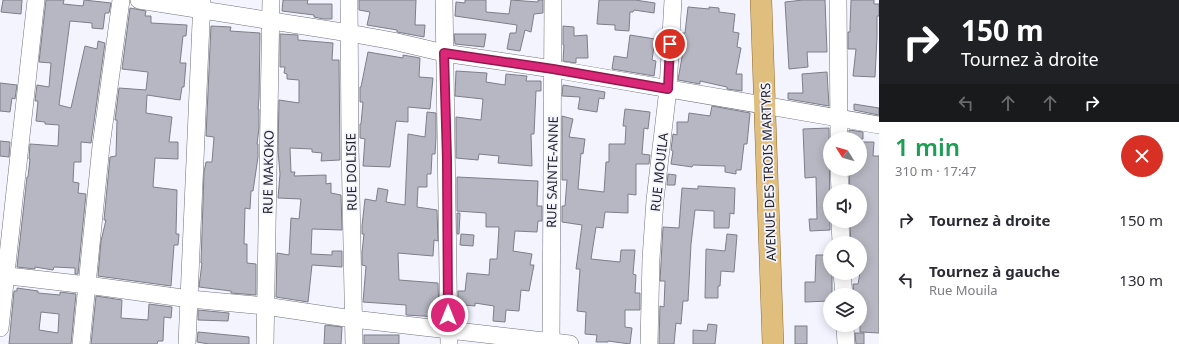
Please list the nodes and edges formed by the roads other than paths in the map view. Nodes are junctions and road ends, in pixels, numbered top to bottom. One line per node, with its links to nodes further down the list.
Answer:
1 (36, 0): 22 (street)
2 (121, 0): 23 (street)
3 (139, 0): 12 (street)
4 (270, 0): 13 (street, RUE MAKOKO)
5 (349, 0): 14 (street, RUE DOLISIE)
6 (444, 0): 15 (street)
7 (553, 0): 16 (street, RUE SAINTE-ANNE)
8 (673, 0): 17 (street, RUE MOUILA)
9 (761, 0): 18 (main road, AVENUE DES TROIS MARTYRS)
10 (776, 0): 18 (main road, AVENUE DES TROIS MARTYRS)
11 (838, 0): 19 (street)
12 (201, 5): 13 (street); 25 (street)
13 (270, 19): 14 (street); 26 (street, RUE MAKOKO)
14 (349, 33): 15 (street); 27 (street, RUE DOLISIE)
15 (444, 53): 16 (street); 30 (street)
16 (553, 69): 17 (street); 31 (street, RUE SAINTE-ANNE)
17 (668, 89): 18 (street); 37 (street, RUE MOUILA)
18 (771, 106): 19 (street); 24 (main road, AVENUE DES TROIS MARTYRS)
19 (838, 118): 20 (street); 21 (street)
20 (879, 125)
21 (839, 132)
22 (3, 276): 23 (street); 28 (street)
23 (87, 284): 25 (street); 32 (street)
24 (777, 292): 38 (main road, AVENUE DES TROIS MARTYRS); 39 (main road, AVENUE DES TROIS MARTYRS)
25 (190, 299): 26 (street); 33 (street)
26 (266, 306): 27 (street); 34 (street, RUE MAKOKO)
27 (353, 319): 30 (street); 35 (street, RUE DOLISIE)
28 (0, 328)
29 (845, 332): 40 (street)
30 (448, 337): 31 (street)
31 (551, 343): 36 (street)
32 (81, 344)
33 (187, 344)
34 (264, 344)
35 (354, 344)
36 (570, 344)
37 (648, 344)
38 (774, 344)
39 (784, 344)
40 (846, 344)

